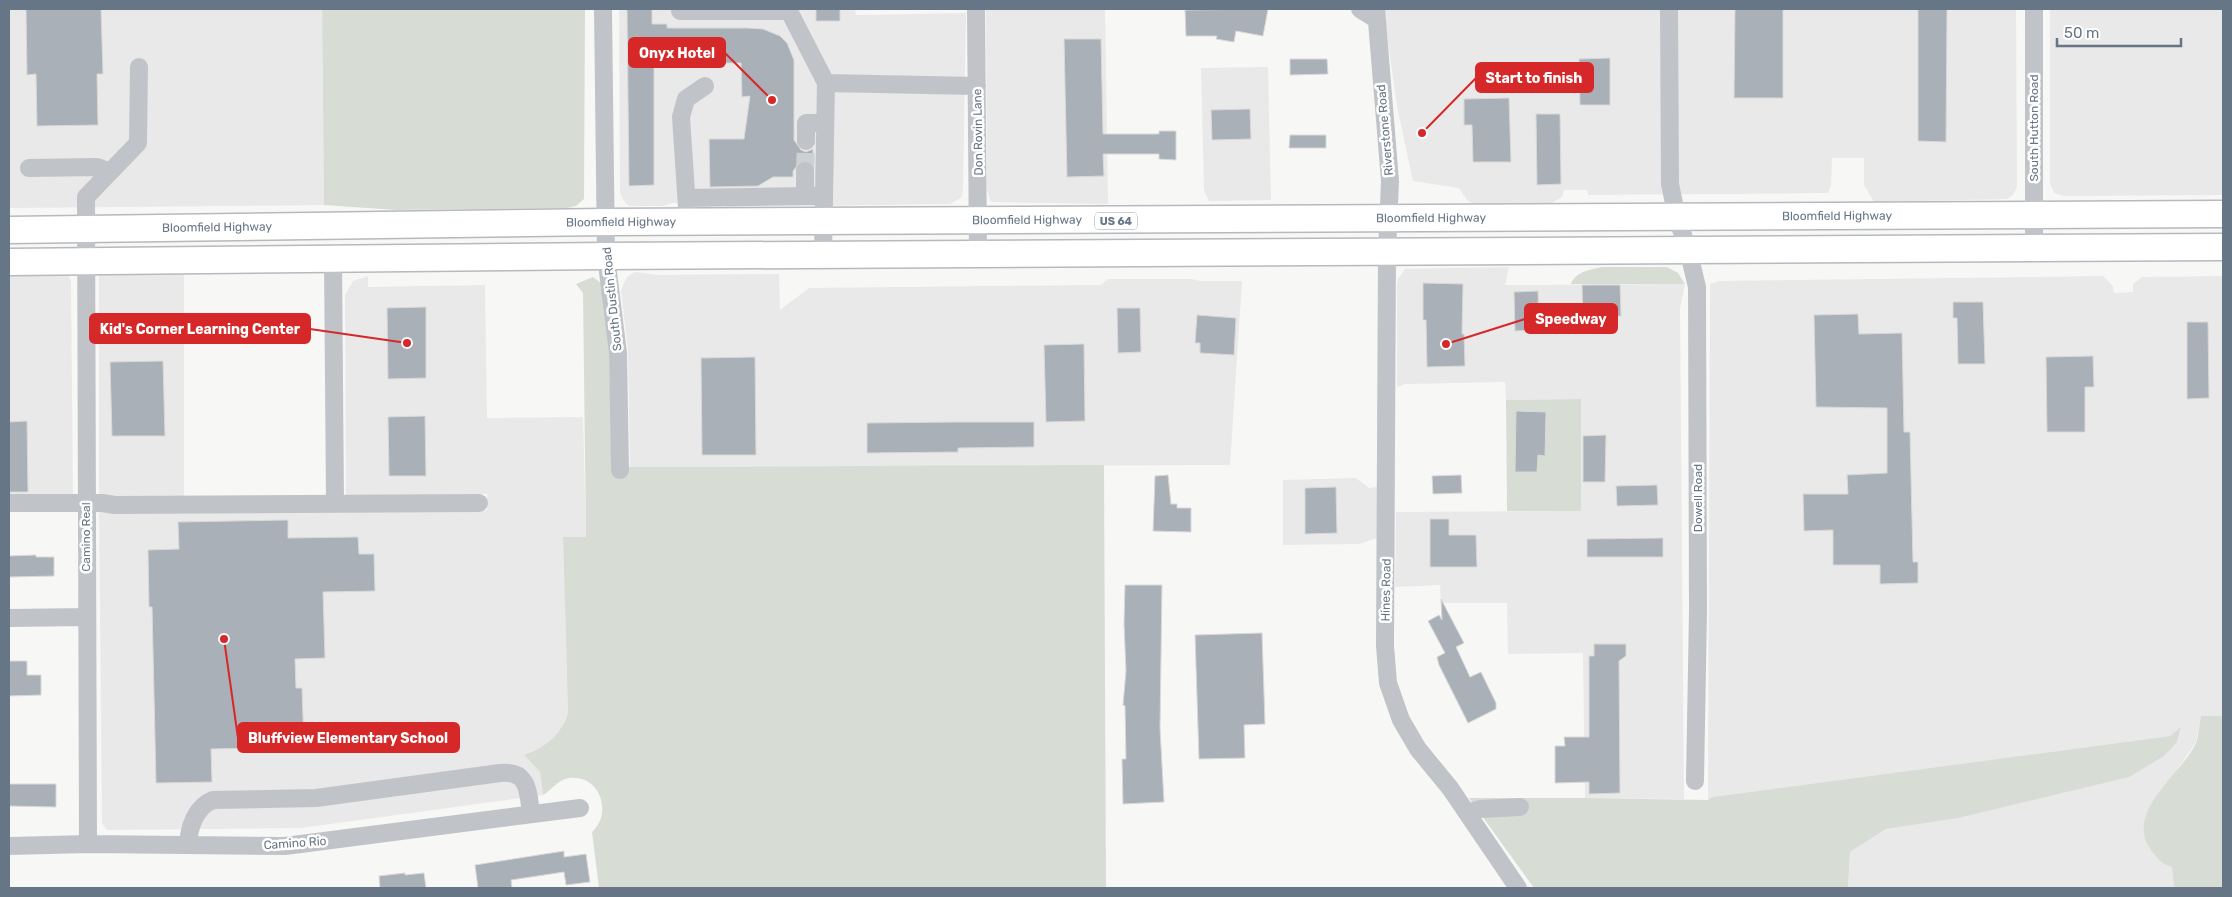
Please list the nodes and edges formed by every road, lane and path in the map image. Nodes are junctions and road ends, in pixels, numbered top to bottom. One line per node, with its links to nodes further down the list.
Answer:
1 (603, 9): 25 (street, South Dustin Road)
2 (680, 9): 7 (street)
3 (976, 9): 12 (street, Don Rovin Lane)
4 (1360, 9): 8 (street)
5 (1669, 9): 23 (street)
6 (2034, 9): 22 (street, South Hutton Road)
7 (789, 10): 10 (street)
8 (1376, 14): 24 (street, Riverstone Road)
9 (139, 67): 17 (street, Camino Real)
10 (826, 83): 12 (street); 13 (street)
11 (706, 86): 20 (street)
12 (977, 86): 26 (street, Don Rovin Lane)
13 (825, 123): 14 (street); 19 (street)
14 (806, 141)
15 (29, 168): 17 (street)
16 (805, 171): 18 (street)
17 (110, 172): 29 (street, Camino Real)
18 (805, 196): 19 (street); 20 (street)
19 (824, 196): 27 (street)
20 (687, 210): 25 (highway, Bloomfield Highway / US 64); 27 (highway, Bloomfield Highway / US 64)
21 (2223, 214): 22 (highway, Bloomfield Highway / US 64)
22 (2034, 215): 23 (highway, Bloomfield Highway / US 64); 30 (street, South Hutton Road)
23 (1677, 218): 24 (highway, Bloomfield Highway / US 64); 32 (street, Dowell Road)
24 (1389, 220): 26 (highway, Bloomfield Highway / US 64); 33 (street, Riverstone Road)
25 (606, 222): 29 (highway, Bloomfield Highway / US 64); 36 (street, South Dustin Road)
26 (979, 222): 27 (highway, Bloomfield Highway / US 64); 35 (street, Don Rovin Lane)
27 (823, 223): 34 (street)
28 (9, 230): 29 (highway, Bloomfield Highway / US 64)
29 (86, 230): 39 (street, Camino Real)
30 (2034, 247): 31 (highway); 32 (highway)
31 (2223, 247)
32 (1688, 249): 33 (highway); 47 (street, Dowell Road)
33 (1387, 252): 35 (highway); 50 (street, Hines Road)
34 (823, 255): 35 (highway); 36 (highway)
35 (978, 255)
36 (606, 256): 37 (highway); 40 (street, South Dustin Road)
37 (333, 259): 39 (highway); 44 (street)
38 (9, 262): 39 (highway)
39 (86, 262): 42 (street, Camino Real)
40 (620, 470)
41 (9, 503): 42 (street)
42 (86, 503): 44 (street); 45 (street, Camino Real)
43 (479, 503): 44 (street)
44 (334, 504)
45 (86, 617): 46 (street); 52 (street, Camino Real)
46 (9, 618)
47 (1695, 781)
48 (1520, 807): 50 (street)
49 (580, 808): 51 (street, Camino Rio)
50 (1467, 813): 55 (street, Hines Road)
51 (531, 814): 53 (street, Camino Rio); 53 (street)
52 (88, 844): 53 (street, Camino Rio); 54 (street, Camino Rio)
53 (188, 845)
54 (9, 846)
55 (1518, 888)

